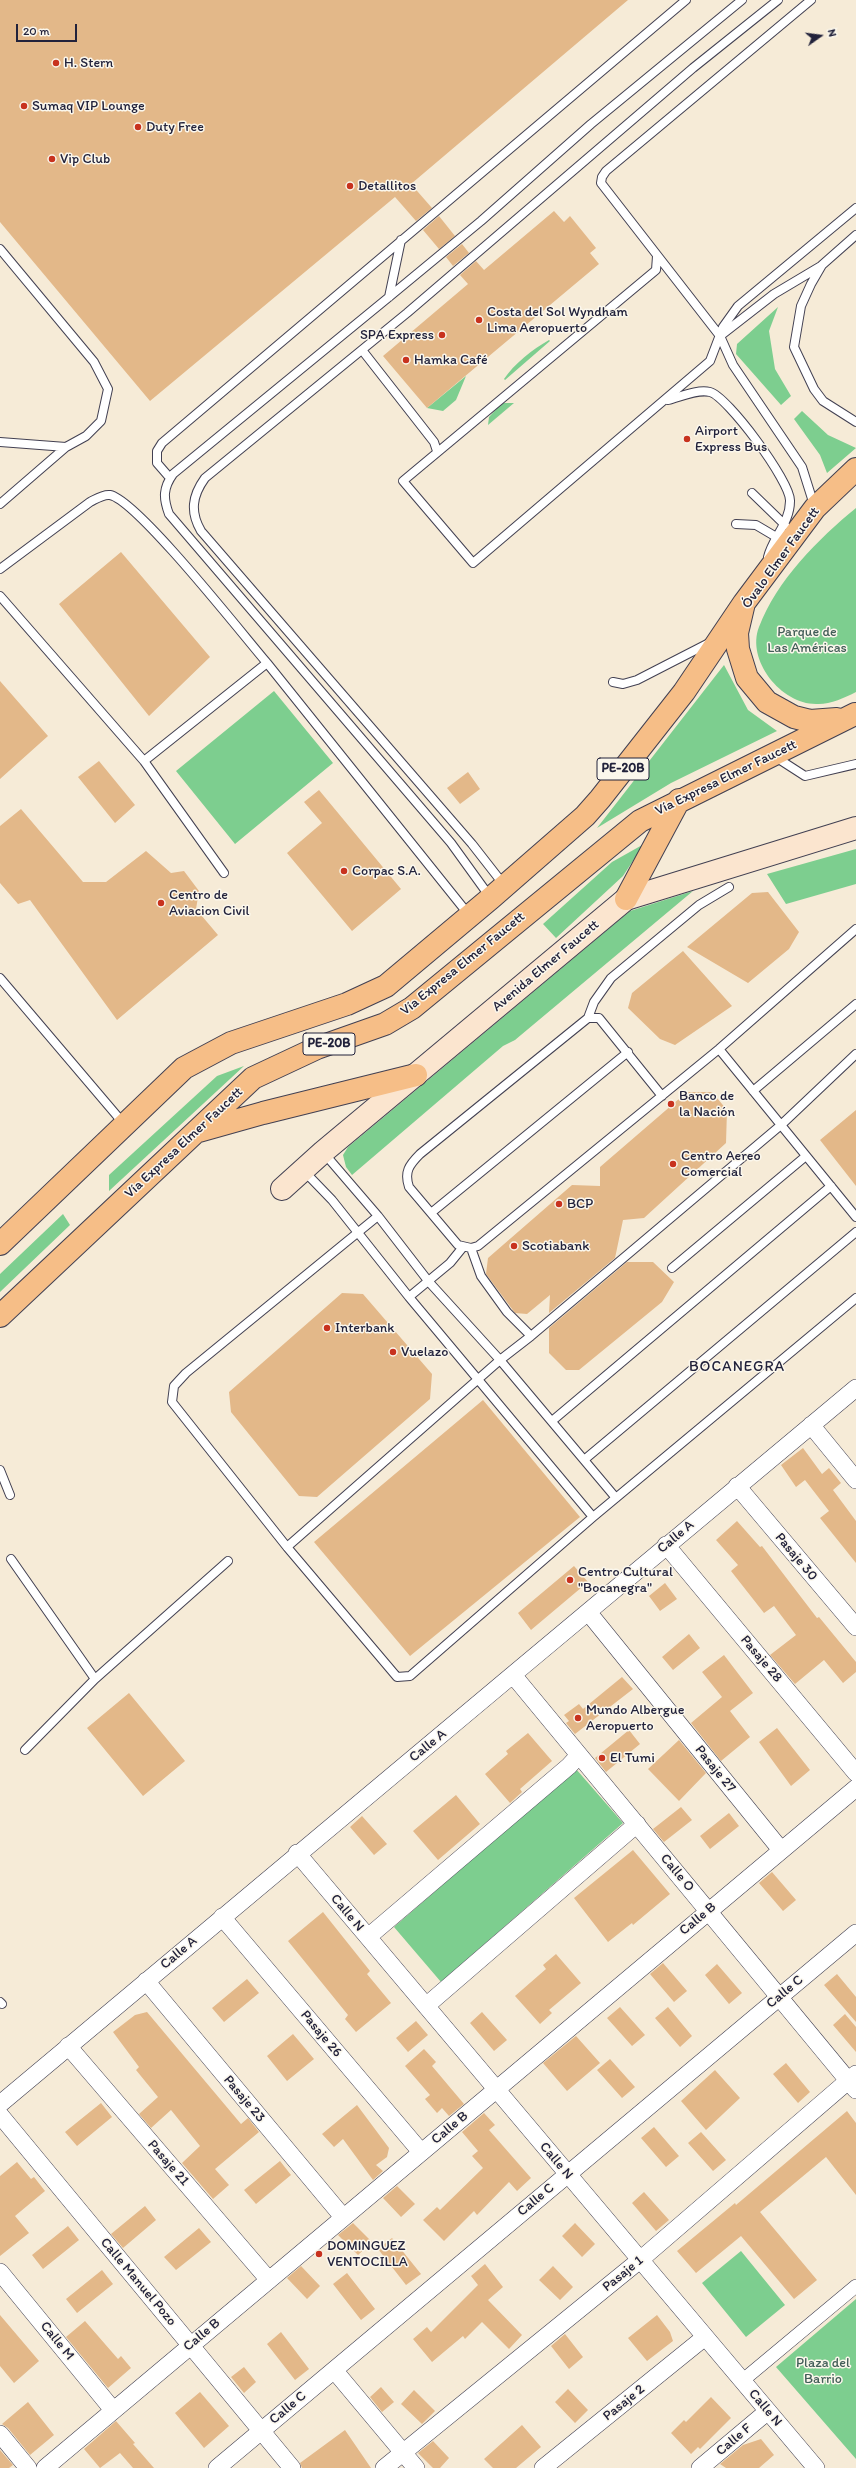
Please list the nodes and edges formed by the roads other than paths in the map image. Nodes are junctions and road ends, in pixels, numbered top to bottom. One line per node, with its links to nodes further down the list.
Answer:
1 (686, 0): 7 (lane)
2 (742, 0): 11 (lane)
3 (778, 0): 13 (lane)
4 (810, 0): 9 (lane)
5 (856, 208): 12 (lane)
6 (856, 235): 10 (lane)
7 (401, 240): 11 (lane); 20 (lane)
8 (0, 249): 17 (lane)
9 (657, 256): 12 (lane); 18 (lane)
10 (822, 265): 12 (lane); 15 (lane)
11 (389, 297): 20 (lane)
12 (720, 336): 14 (lane); 23 (lane)
13 (362, 350): 18 (lane); 42 (lane)
14 (665, 401): 18 (lane); 25 (lane)
15 (856, 422)
16 (0, 442): 17 (lane)
17 (66, 447): 22 (lane)
18 (437, 451)
19 (856, 469): 23 (highway, Óvalo Elmer Faucett / PE-20B)
20 (170, 478): 42 (lane)
21 (752, 493): 25 (lane)
22 (0, 504)
23 (815, 508): 28 (highway, Óvalo Elmer Faucett / PE-20B)
24 (736, 524): 26 (lane)
25 (785, 525): 26 (lane)
26 (778, 538): 28 (lane)
27 (0, 569): 32 (lane)
28 (763, 578): 30 (highway, Óvalo Elmer Faucett / PE-20B)
29 (0, 596): 36 (lane)
30 (744, 603): 31 (highway, PE-20B); 34 (highway, Óvalo Elmer Faucett / PE-20B)
31 (724, 636): 33 (lane); 42 (highway, PE-20B)
32 (267, 663): 36 (lane); 44 (lane)
33 (613, 682)
34 (856, 713): 35 (highway, Vía Expresa Elmer Faucett / PE-20B)
35 (772, 754): 37 (lane); 38 (highway, Vía Expresa Elmer Faucett / PE-20B)
36 (144, 761): 40 (lane)
37 (856, 764)
38 (679, 800): 43 (highway); 57 (highway, Vía Expresa Elmer Faucett / PE-20B)
39 (856, 828): 43 (main road, Avenida Elmer Faucett)
40 (224, 873)
41 (729, 887): 48 (lane)
42 (498, 892): 44 (highway, PE-20B)
43 (626, 898): 52 (main road, Avenida Elmer Faucett)
44 (470, 916): 55 (highway, PE-20B)
45 (856, 929): 49 (lane)
46 (0, 978): 55 (lane)
47 (856, 1004): 53 (lane)
48 (588, 1018): 50 (lane); 63 (lane)
49 (719, 1049): 53 (lane); 54 (lane)
50 (628, 1052): 54 (lane); 63 (lane)
51 (856, 1054): 56 (lane)
52 (416, 1075): 57 (highway); 58 (main road, Avenida Elmer Faucett)
53 (753, 1091): 56 (lane)
54 (662, 1096): 69 (lane)
55 (125, 1125): 68 (highway, PE-20B)
56 (781, 1125): 59 (lane); 75 (lane)
57 (196, 1132): 74 (highway, Vía Expresa Elmer Faucett / PE-20B)
58 (323, 1152): 60 (main road, Avenida Elmer Faucett); 64 (lane)
59 (806, 1156): 61 (lane); 70 (lane)
60 (303, 1170): 62 (main road, Avenida Elmer Faucett); 67 (lane)
61 (831, 1186): 65 (lane); 79 (lane)
62 (282, 1189)
63 (431, 1213): 69 (lane)
64 (378, 1216): 67 (lane); 71 (lane)
65 (856, 1217)
66 (856, 1232): 81 (lane)
67 (358, 1233): 72 (lane); 89 (lane)
68 (0, 1244)
69 (467, 1247): 71 (lane); 75 (lane)
70 (672, 1268)
71 (429, 1282): 72 (lane); 76 (lane)
72 (409, 1297): 77 (lane)
73 (856, 1298): 86 (lane)
74 (0, 1316)
75 (531, 1336): 76 (lane)
76 (500, 1360): 77 (lane); 79 (lane)
77 (479, 1378): 87 (lane); 89 (lane)
78 (856, 1388): 80 (street, Calle A)
79 (552, 1421): 81 (lane)
80 (811, 1425): 83 (street); 85 (street, Calle A)
81 (584, 1460): 86 (lane)
82 (0, 1470): 84 (lane)
83 (856, 1480)
84 (0, 1486)
85 (736, 1486): 88 (street, Calle A); 93 (street, Pasaje 30)
86 (616, 1498): 87 (lane)
87 (594, 1517): 89 (lane)
88 (666, 1545): 92 (street, Calle A); 98 (street, Pasaje 28)
89 (287, 1547)
90 (11, 1559): 95 (lane)
91 (228, 1561): 95 (lane)
92 (588, 1612): 94 (street, Calle A); 101 (street, Pasaje 27)
93 (856, 1627)
94 (513, 1675): 97 (street, Calle O); 102 (street, Calle A)
95 (95, 1679): 96 (lane)
96 (25, 1750)
97 (579, 1755): 100 (street, Calle O); 106 (street)
98 (856, 1773)
99 (856, 1788): 101 (street, Calle B)
100 (636, 1824): 103 (street, Calle O); 109 (street)
101 (781, 1850): 103 (street, Calle B)
102 (296, 1853): 104 (street, Calle A); 106 (street, Calle N)
103 (708, 1911): 108 (street, Calle O); 112 (street, Calle B)
104 (222, 1917): 107 (street, Calle A); 115 (street, Pasaje 26)
105 (856, 1933): 108 (street, Calle C)
106 (368, 1937): 109 (street, Calle N)
107 (146, 1981): 110 (street, Calle A); 117 (street, Pasaje 23)
108 (780, 1997): 111 (street, Calle O); 116 (street, Calle C)
109 (426, 2006): 112 (street, Calle N)
110 (68, 2046): 113 (street, Calle A); 120 (street, Pasaje 21)
111 (853, 2081): 118 (street, Pasaje 1)
112 (496, 2089): 115 (street, Calle B); 116 (street, Calle N)
113 (0, 2104)
114 (0, 2115): 123 (street, Calle Manuel Pozo)
115 (421, 2152): 117 (street, Calle B)
116 (568, 2174): 118 (street, Calle N); 124 (street, Calle C)
117 (343, 2217): 120 (street, Calle B)
118 (640, 2260): 122 (street, Calle N); 130 (street, Pasaje 1)
119 (0, 2272): 126 (street, Calle M)
120 (268, 2279): 123 (street, Calle B)
121 (856, 2286): 125 (street)
122 (705, 2337): 125 (street, Calle N); 137 (street, Pasaje 2)
123 (190, 2345): 126 (street, Calle B); 128 (street, Calle Manuel Pozo)
124 (334, 2370): 128 (street, Calle C); 130 (street)
125 (742, 2381): 127 (street, Calle N)
126 (114, 2410): 132 (street, Calle B)
127 (768, 2411): 138 (street, Calle F); 139 (street, Calle N)
128 (261, 2431): 133 (street, Calle C); 134 (street, Calle Manuel Pozo)
129 (0, 2434): 131 (street)
130 (403, 2452): 135 (street, Pasaje 1); 136 (street)
131 (28, 2468)
132 (44, 2468)
133 (217, 2468)
134 (292, 2468)
135 (384, 2468)
136 (416, 2468)
137 (543, 2468)
138 (700, 2468)
139 (816, 2468)

